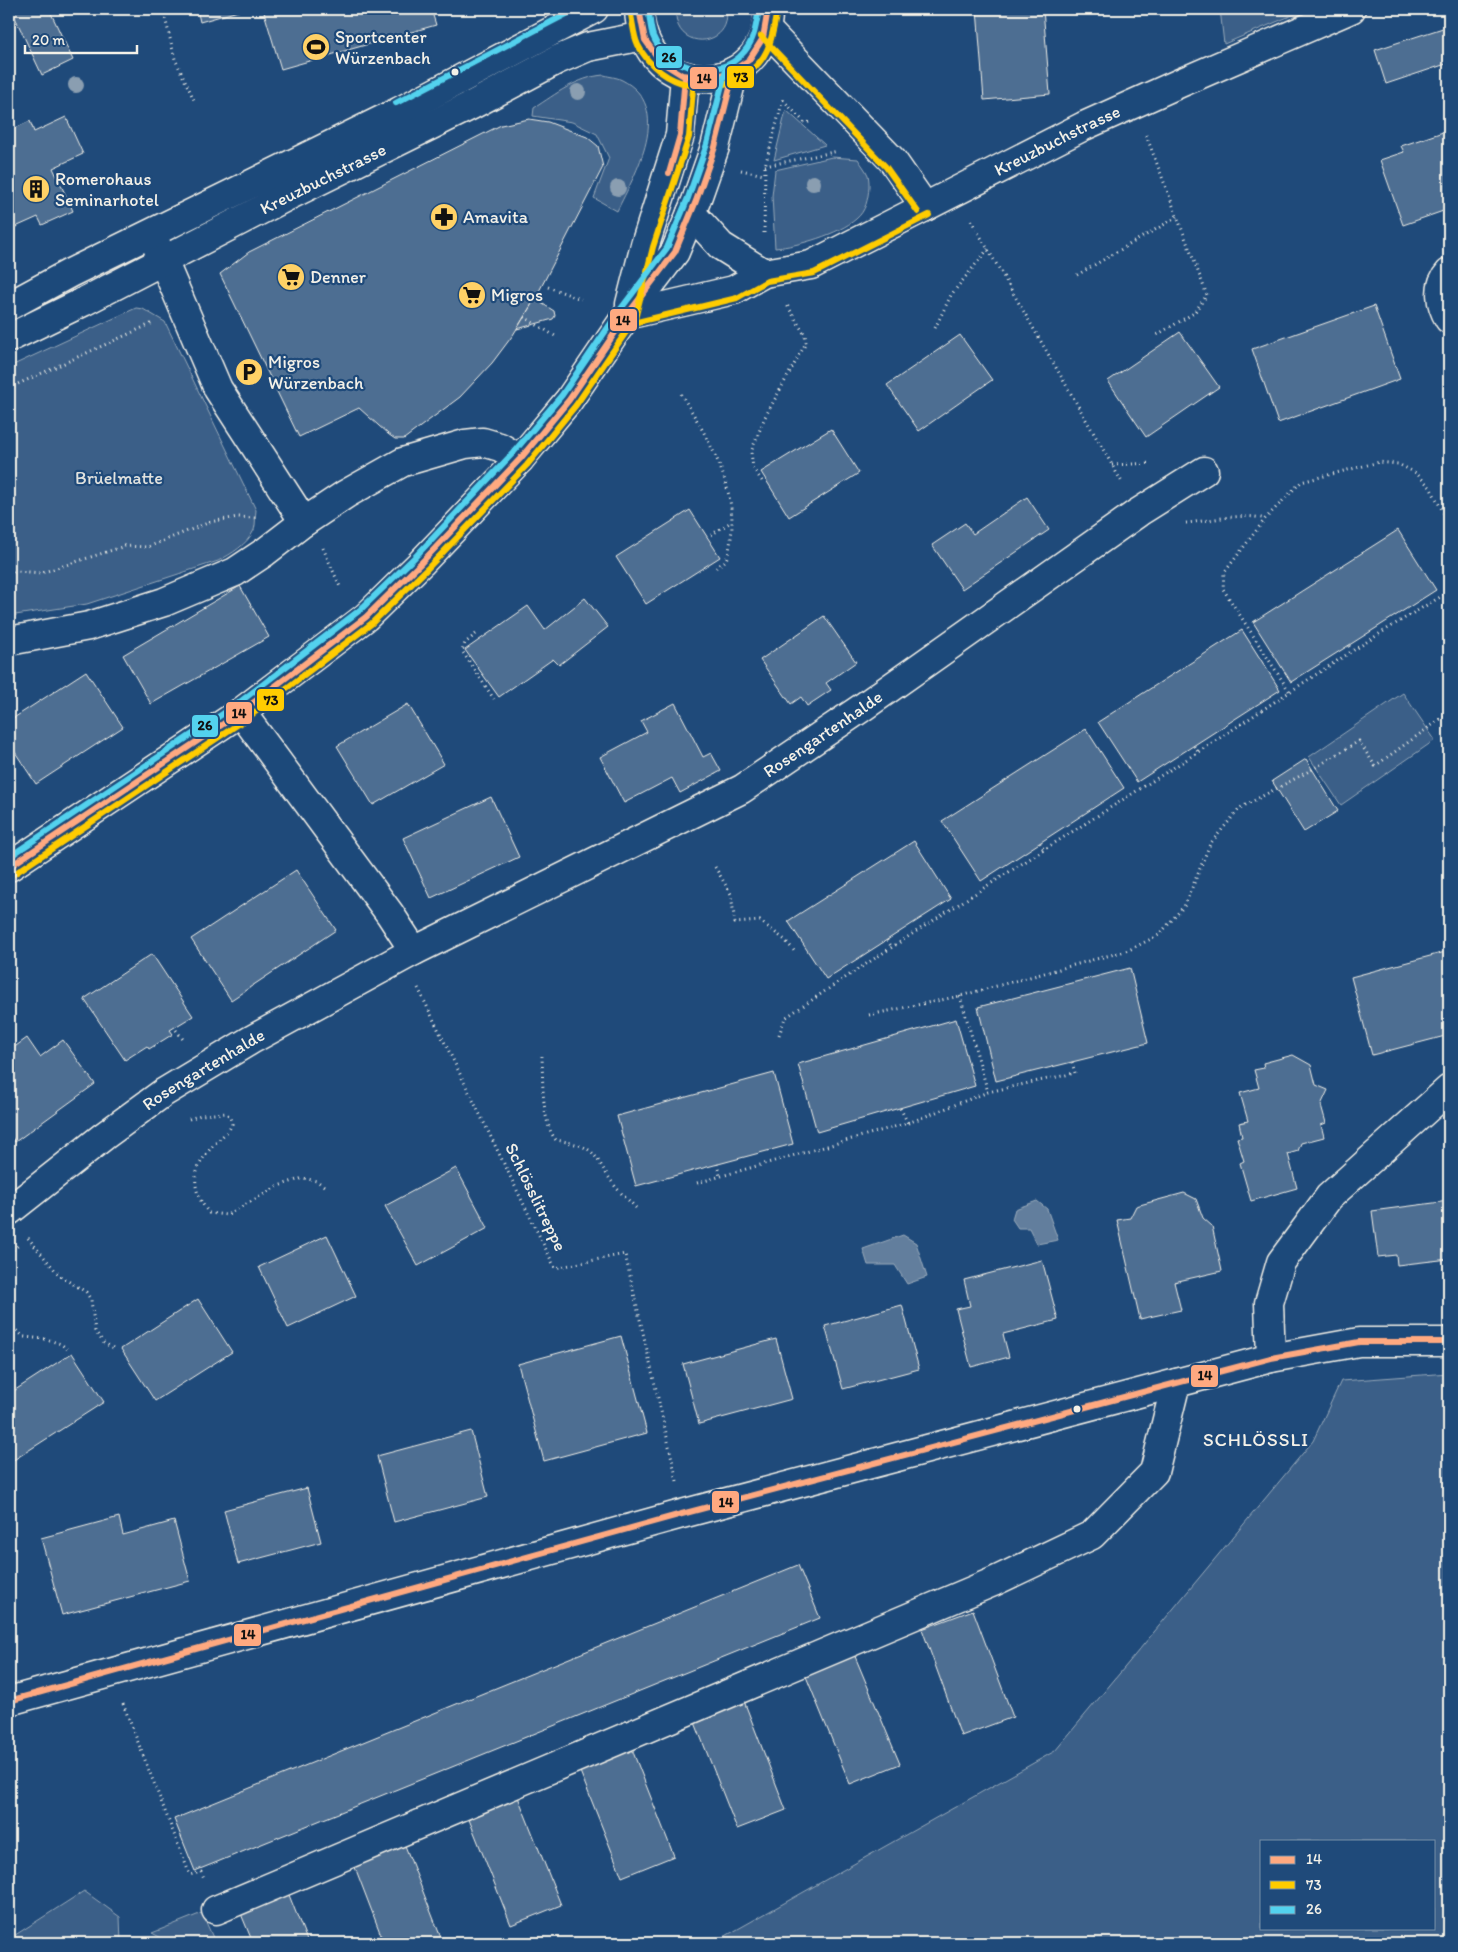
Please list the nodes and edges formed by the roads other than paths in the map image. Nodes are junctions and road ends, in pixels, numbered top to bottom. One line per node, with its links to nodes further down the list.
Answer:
1 (594, 9): 10 (street, Kreuzbuchstrasse)
2 (639, 9): 5 (street)
3 (1351, 9): 8 (street, Kreuzbuchstrasse)
4 (767, 19): 6 (street); 8 (street)
5 (643, 36): 7 (street); 11 (street, Kreuzbuchstrasse)
6 (734, 71): 7 (street); 9 (street)
7 (685, 76): 15 (street)
8 (926, 207): 13 (street, Kreuzbuchstrasse)
9 (691, 213): 13 (street); 15 (street)
10 (148, 225): 11 (street); 14 (street, Kreuzbuchstrasse)
11 (163, 260): 17 (street, Kreuzbuchstrasse); 20 (street)
12 (1449, 273): 16 (street)
13 (764, 274): 15 (street, Kreuzbuchstrasse)
14 (9, 306)
15 (627, 315): 18 (street)
16 (1449, 319)
17 (9, 338)
18 (520, 459): 20 (street); 22 (street)
19 (1204, 471): 24 (street, Rosengartenhalde)
20 (304, 522): 21 (street)
21 (9, 641)
22 (240, 712): 23 (street); 24 (street)
23 (9, 867)
24 (414, 951): 26 (street, Rosengartenhalde)
25 (1449, 1089): 28 (street)
26 (9, 1211)
27 (1449, 1342): 28 (street)
28 (1270, 1358): 29 (street)
29 (1176, 1382): 30 (street); 31 (street)
30 (9, 1701)
31 (216, 1910)

